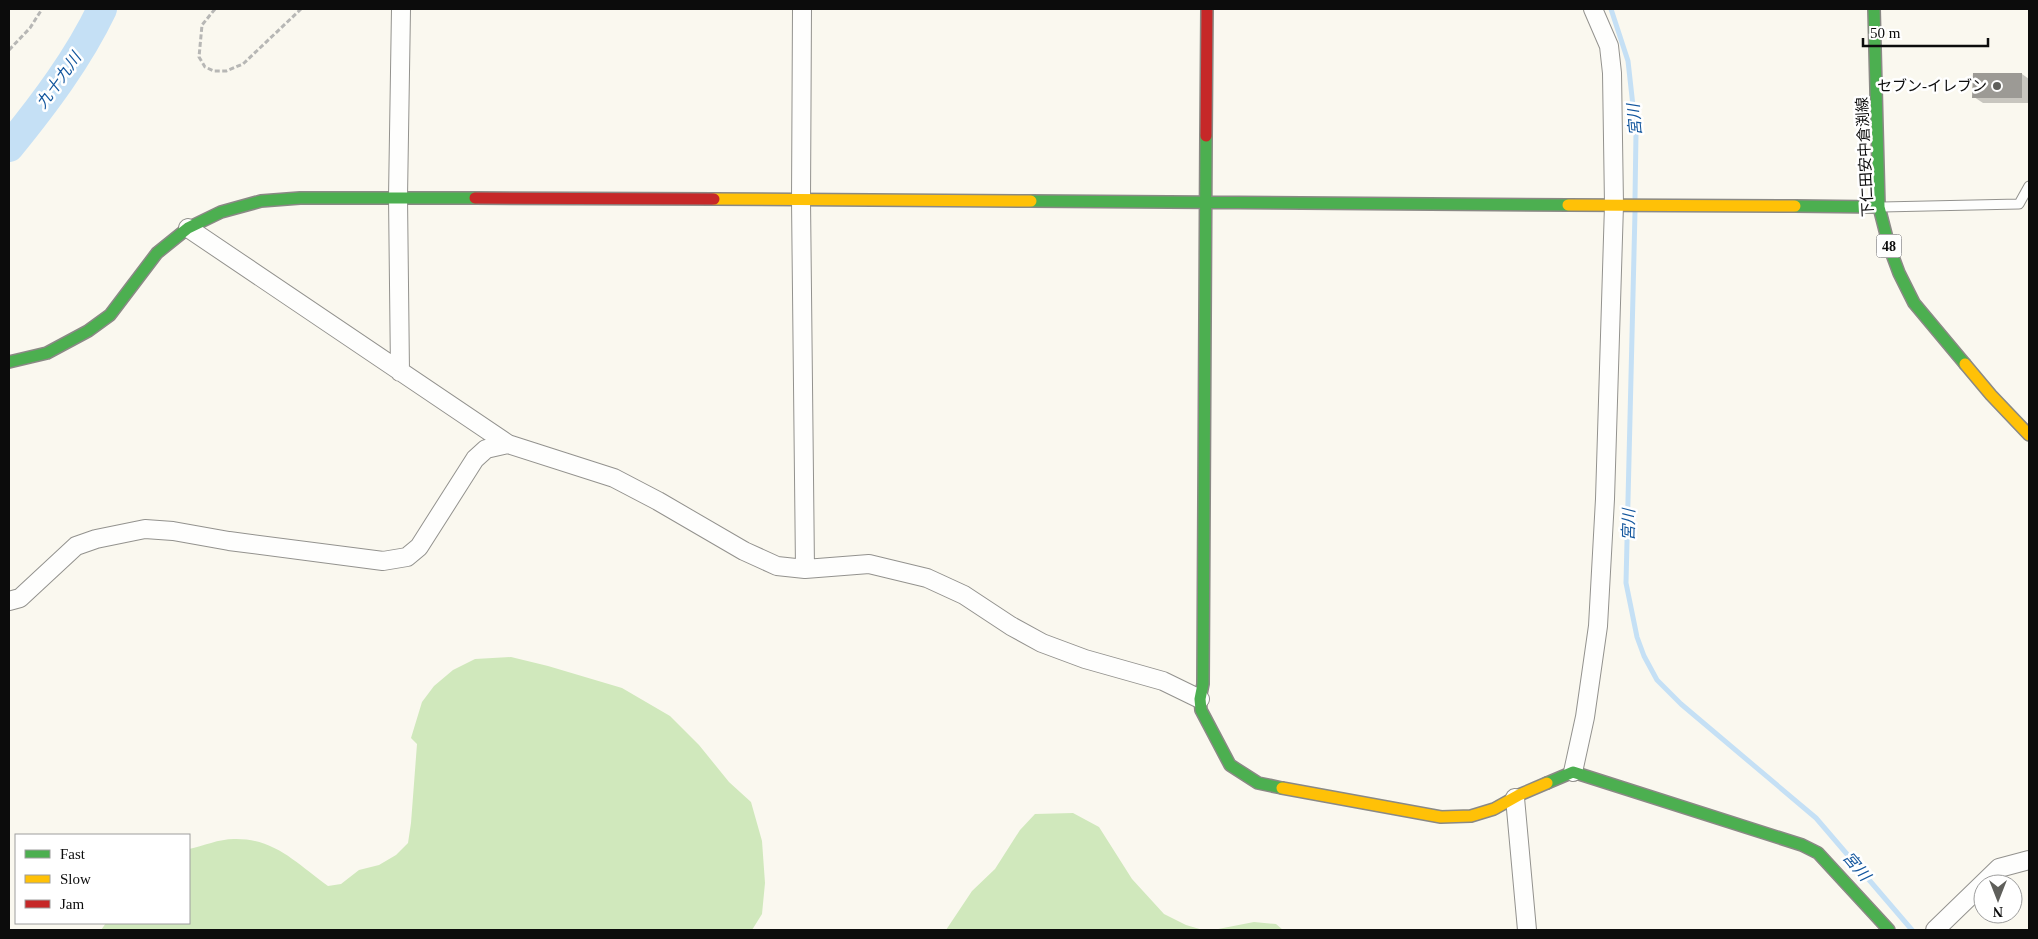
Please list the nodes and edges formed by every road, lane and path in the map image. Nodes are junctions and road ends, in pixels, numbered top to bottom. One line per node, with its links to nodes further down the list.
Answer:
1 (42, 9): 9 (path)
2 (215, 9): 3 (path)
3 (301, 9)
4 (401, 9): 11 (street)
5 (802, 9): 12 (street)
6 (1207, 9): 13 (street)
7 (1593, 9): 14 (street)
8 (1874, 9): 15 (street, 下仁田安中倉渕線 / 48)
9 (9, 50)
10 (2029, 186): 15 (lane)
11 (398, 197): 12 (street); 16 (street); 18 (street)
12 (801, 200): 13 (street); 21 (street)
13 (1206, 203): 14 (street); 23 (street)
14 (1618, 206): 15 (street); 24 (street)
15 (1879, 207): 19 (street, 下仁田安中倉渕線 / 48)
16 (188, 228): 17 (street); 18 (street)
17 (9, 362)
18 (400, 372): 20 (street)
19 (2029, 435)
20 (508, 444): 21 (street); 22 (street)
21 (805, 570): 23 (street)
22 (9, 601)
23 (1200, 699): 25 (street)
24 (1572, 772): 25 (street); 29 (street)
25 (1514, 798): 28 (street)
26 (2029, 860): 27 (street)
27 (1938, 927)
28 (1527, 930)
29 (1889, 930)

